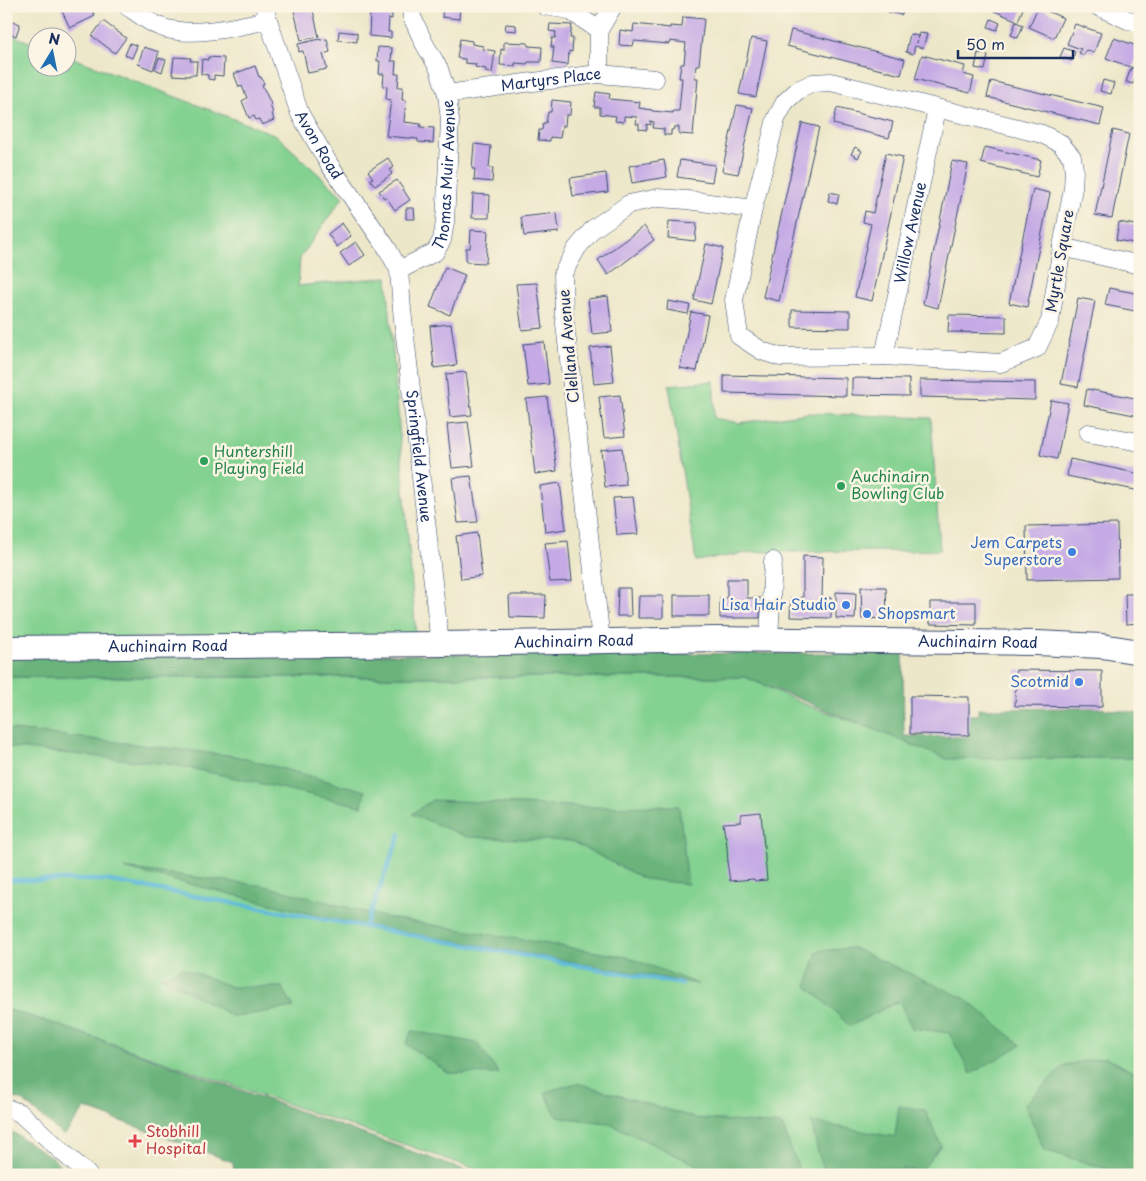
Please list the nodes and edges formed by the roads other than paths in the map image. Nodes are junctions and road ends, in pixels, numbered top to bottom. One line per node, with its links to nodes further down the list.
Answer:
1 (127, 6): 6 (street)
2 (411, 6): 11 (street, Thomas Muir Avenue)
3 (545, 6): 8 (street)
4 (613, 6): 8 (street)
5 (1097, 6): 7 (street)
6 (266, 13): 16 (street, Avon Road)
7 (1140, 22)
8 (599, 30): 9 (street)
9 (599, 74): 10 (street, Martyrs Place); 11 (street, Martyrs Place)
10 (655, 79)
11 (447, 94): 16 (street, Thomas Muir Avenue)
12 (937, 109): 13 (street, Myrtle Square); 14 (street, Myrtle Square); 17 (street, Willow Avenue)
13 (753, 209): 17 (street, Myrtle Square); 22 (street, Clelland Avenue)
14 (1062, 248): 15 (street); 17 (street, Myrtle Square)
15 (1140, 265)
16 (399, 270): 23 (street, Springfield Avenue)
17 (884, 356)
18 (1088, 433): 19 (street)
19 (1140, 442)
20 (773, 561): 21 (street)
21 (769, 639): 22 (main road, Auchinairn Road); 25 (main road, Auchinairn Road)
22 (601, 641): 23 (main road, Auchinairn Road)
23 (440, 644): 24 (main road, Auchinairn Road)
24 (6, 648)
25 (1140, 652)
26 (6, 1108): 27 (street)
27 (88, 1175)

